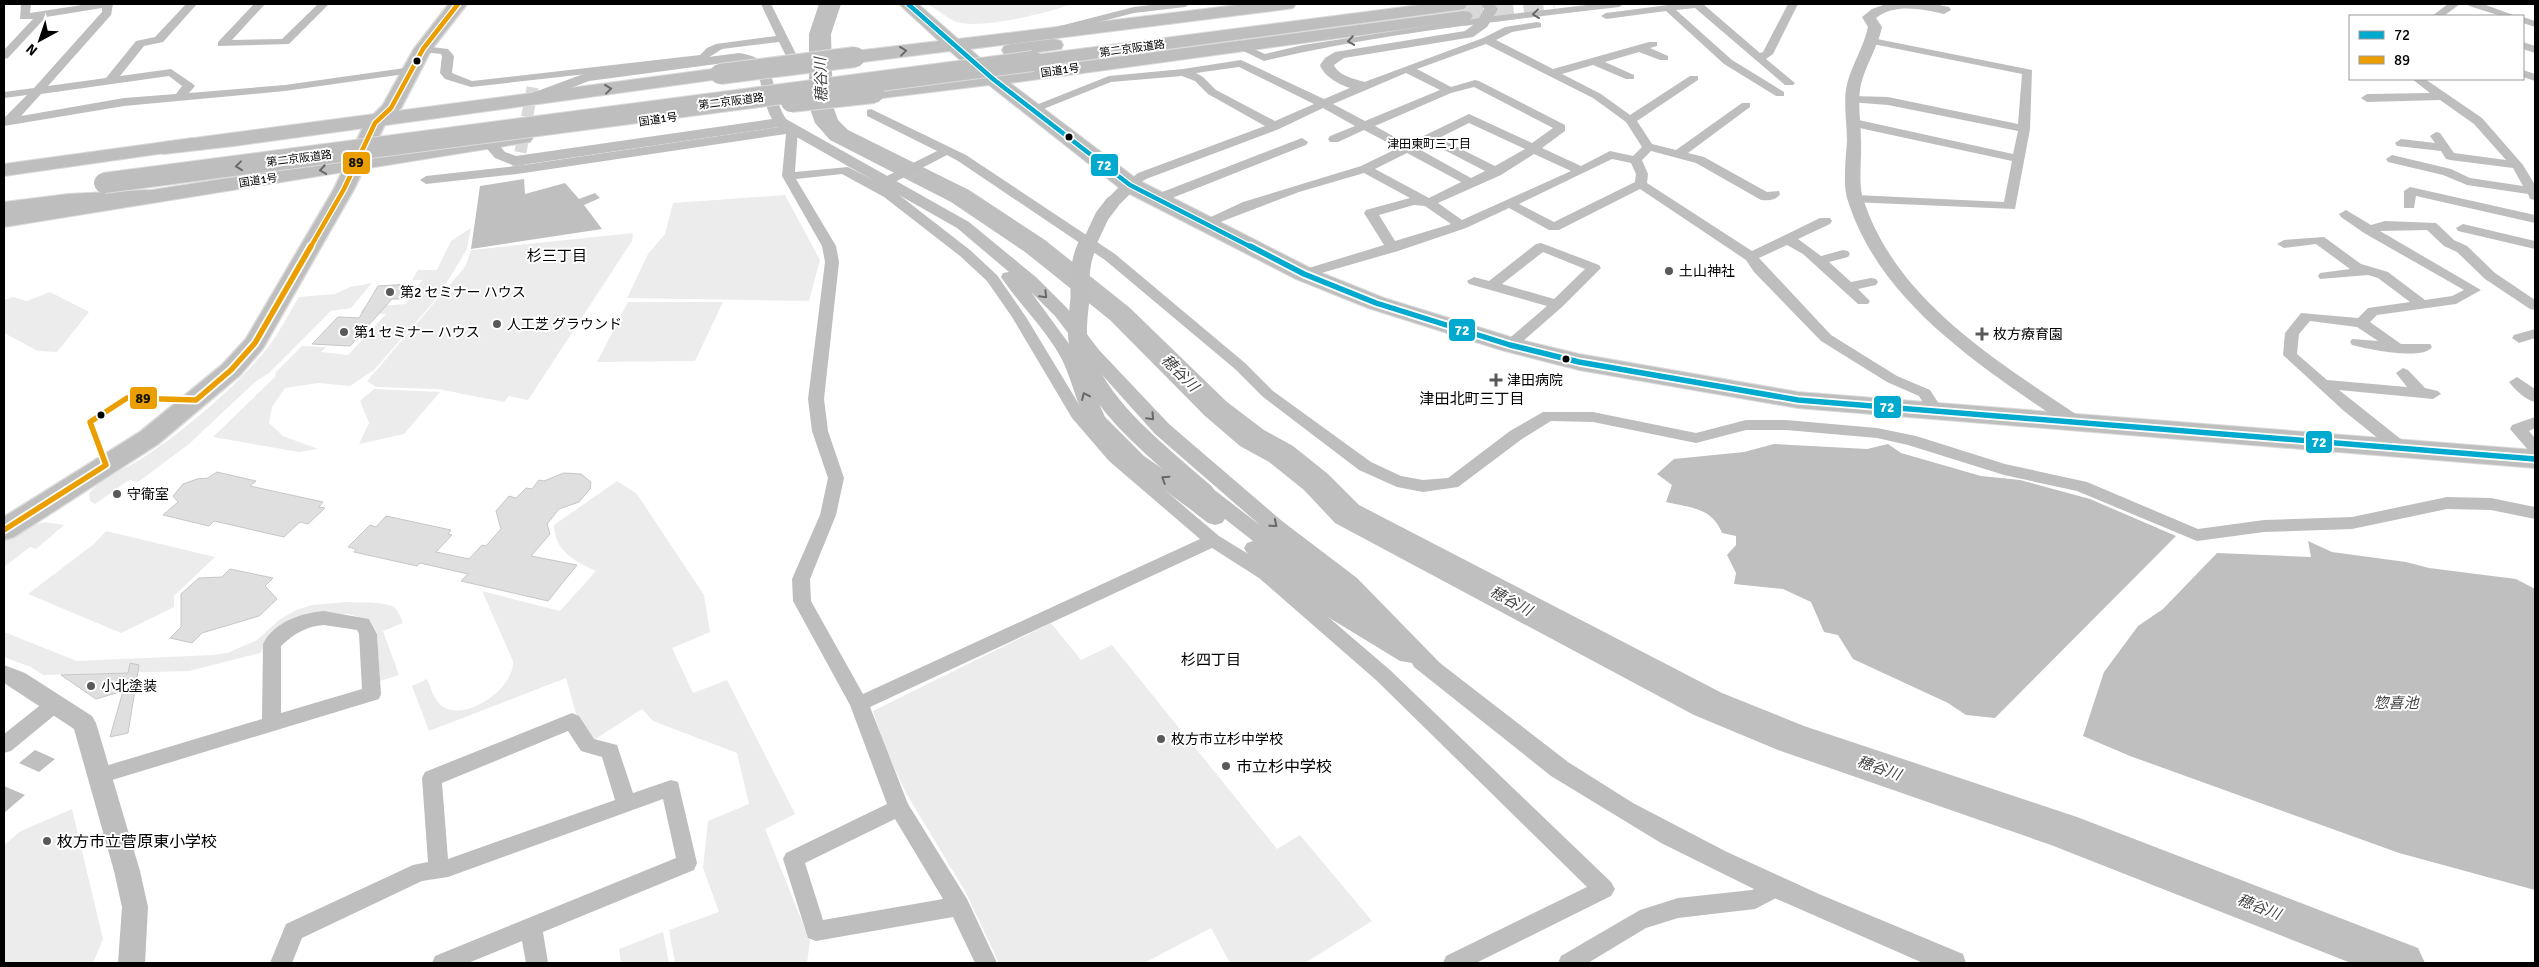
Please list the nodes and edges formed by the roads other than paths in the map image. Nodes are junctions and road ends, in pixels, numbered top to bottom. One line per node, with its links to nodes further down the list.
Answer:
1 (26, 4): 21 (street)
2 (107, 4): 21 (street); 56 (street)
3 (192, 4): 51 (street)
4 (260, 4): 5 (street)
5 (324, 4)
6 (458, 4): 34 (main road)
7 (766, 4): 26 (street)
8 (908, 4): 30 (highway)
9 (1185, 4): 25 (street)
10 (1287, 4): 25 (highway)
11 (1375, 4): 100 (highway, 第二京阪道路)
12 (1487, 4): 24 (street)
13 (1619, 4): 24 (street, one-way to 24)
14 (1697, 4): 18 (street); 39 (street)
15 (1794, 4): 39 (street)
16 (2455, 4): 22 (street)
17 (2473, 4): 23 (street)
18 (1668, 8): 27 (street); 46 (street)
19 (1944, 10): 28 (street)
20 (1461, 11): 32 (highway, 国道1号); 100 (highway, 第二京阪道路, one-way to 100, bridge)
21 (43, 14): 36 (street)
22 (2438, 15)
23 (2508, 15)
24 (1486, 20): 32 (street, one-way to 32); 53 (street)
25 (1045, 32): 30 (highway)
26 (784, 38): 29 (street); 35 (street)
27 (1488, 40): 42 (street); 45 (street)
28 (1872, 41): 62 (street); 74 (street)
29 (737, 43): 37 (street); 54 (street)
30 (955, 44): 49 (highway); 54 (highway, one-way to 30, bridge)
31 (1652, 44): 33 (street)
32 (1238, 46): 49 (highway, 国道1号)
33 (1640, 48): 38 (street); 40 (street)
34 (424, 49): 43 (main road); 54 (street)
35 (790, 54)
36 (4, 56)
37 (747, 57): 54 (street); 71 (street)
38 (1664, 58)
39 (1758, 58): 41 (street)
40 (1594, 61): 45 (street); 47 (street)
41 (1768, 67): 46 (street); 52 (street)
42 (1407, 69): 53 (street); 55 (street)
43 (412, 70): 59 (street); 69 (main road)
44 (1183, 72): 63 (street); 65 (street); 72 (street)
45 (1553, 73): 67 (street)
46 (1750, 76): 57 (street)
47 (1630, 77)
48 (1694, 78): 67 (street)
49 (993, 79): 65 (highway); 79 (highway, 国道1号, bridge)
50 (2420, 80): 60 (street)
51 (110, 81): 56 (street); 59 (street)
52 (1789, 83)
53 (1363, 86): 63 (street)
54 (532, 87): 69 (highway)
55 (1449, 90): 73 (street); 85 (street)
56 (36, 92): 58 (street); 68 (street)
57 (1780, 94)
58 (4, 95)
59 (181, 96): 68 (street)
60 (2444, 96): 61 (street); 94 (street)
61 (2367, 98)
62 (1853, 100): 70 (street); 74 (street)
63 (1326, 105): 72 (street); 73 (street)
64 (1746, 105): 89 (street)
65 (1032, 109): 107 (highway)
66 (871, 113): 87 (street)
67 (1630, 120): 83 (street)
68 (7, 121)
69 (375, 122): 82 (highway); 93 (main road)
70 (1854, 123): 91 (street); 112 (street)
71 (786, 126): 79 (street); 101 (street); 102 (street); 103 (street)
72 (1275, 126): 75 (street)
73 (1364, 127): 78 (street); 84 (street)
74 (2024, 128): 91 (street)
75 (1256, 134): 88 (street); 107 (street)
76 (2436, 136): 86 (street)
77 (1430, 138): 84 (street); 85 (street); 99 (street)
78 (1334, 139)
79 (489, 142): 93 (highway, 国道1号)
80 (1302, 142): 88 (street)
81 (2401, 143): 86 (street)
82 (193, 144): 95 (highway); 97 (highway)
83 (1648, 147): 89 (street); 90 (street)
84 (1408, 148): 96 (street); 105 (street)
85 (1536, 148): 98 (street); 99 (street)
86 (2444, 148): 94 (street)
87 (948, 150): 102 (street); 164 (street)
88 (1279, 150): 113 (street)
89 (1680, 153): 109 (street)
90 (1636, 160): 98 (street); 106 (street)
91 (2018, 160): 112 (street)
92 (2392, 160): 108 (street)
93 (356, 165): 111 (highway, 国道1号, one-way to 111); 165 (main road)
94 (2517, 165): 108 (street)
95 (4, 166)
96 (1365, 168): 115 (street); 123 (street)
97 (4, 170)
98 (1581, 171): 116 (street)
99 (1497, 172): 105 (street)
100 (108, 175): 104 (highway, 第二京阪道路); 110 (highway, 第二京阪道路)
101 (788, 176): 166 (street); 170 (street)
102 (892, 178): 114 (street)
103 (426, 180)
104 (4, 182)
105 (1472, 183): 115 (street)
106 (1641, 184): 116 (street); 134 (street)
107 (1130, 185): 113 (highway); 167 (street, bridge)
108 (2533, 193)
109 (1774, 194)
110 (4, 197)
111 (146, 197): 118 (highway); 120 (highway, 国道1号)
112 (1856, 199): 159 (street)
113 (1157, 200): 123 (highway)
114 (923, 202): 167 (street, one-way to 167); 167 (street, one-way to 114)
115 (1429, 203): 124 (street); 132 (street)
116 (1510, 204): 124 (street)
117 (2408, 205): 122 (street)
118 (4, 209)
119 (2346, 214): 127 (street)
120 (4, 220)
121 (1825, 220): 128 (street)
122 (2535, 220)
123 (1205, 224): 137 (highway)
124 (1461, 225): 132 (street)
125 (2463, 228): 131 (street)
126 (2285, 229): 129 (street)
127 (2369, 230): 145 (street); 146 (street)
128 (1787, 239): 134 (street); 135 (street)
129 (2300, 242): 130 (street); 136 (street)
130 (2284, 244)
131 (2535, 245)
132 (1393, 248): 137 (street)
133 (1844, 254): 135 (street)
134 (1751, 257): 158 (street)
135 (1819, 261): 142 (street)
136 (2369, 270): 138 (street); 145 (street)
137 (1304, 274): 151 (highway)
138 (2325, 276)
139 (1474, 281): 141 (street)
140 (1871, 282): 142 (street)
141 (1491, 286): 144 (street); 144 (street)
142 (1849, 288): 143 (street)
143 (1863, 301)
144 (1557, 304): 151 (street)
145 (2423, 305): 147 (street)
146 (2535, 306)
147 (2361, 323): 153 (street); 156 (street)
148 (2535, 333): 149 (street)
149 (2519, 338)
150 (2357, 342): 153 (street)
151 (1510, 345): 158 (highway)
152 (2426, 347): 153 (street)
153 (2399, 349)
154 (2403, 373): 156 (street)
155 (2517, 382): 157 (street)
156 (2323, 384): 162 (street)
157 (2535, 397)
158 (1934, 410): 159 (highway)
159 (2073, 421): 162 (highway)
160 (2535, 422): 161 (street)
161 (2535, 447)
162 (2401, 448): 163 (highway)
163 (2535, 459)
164 (2535, 513)
165 (4, 530)
166 (1213, 540): 170 (street); 185 (street)
167 (1433, 670): 177 (street)
168 (4, 674): 169 (street)
169 (55, 704): 172 (street); 173 (street)
170 (859, 704): 175 (street)
171 (272, 724): 171 (street); 173 (street)
172 (4, 745)
173 (99, 776): 180 (street)
174 (626, 804): 176 (street); 176 (street); 179 (street)
175 (899, 808): 178 (street); 178 (street)
176 (439, 870): 181 (street)
177 (1776, 888): 186 (street); 187 (street)
178 (959, 906): 184 (street)
179 (531, 928): 182 (street); 183 (street)
180 (132, 963)
181 (281, 963)
182 (443, 963)
183 (537, 963)
184 (986, 963)
185 (1454, 963)
186 (1569, 963)
187 (1953, 963)

